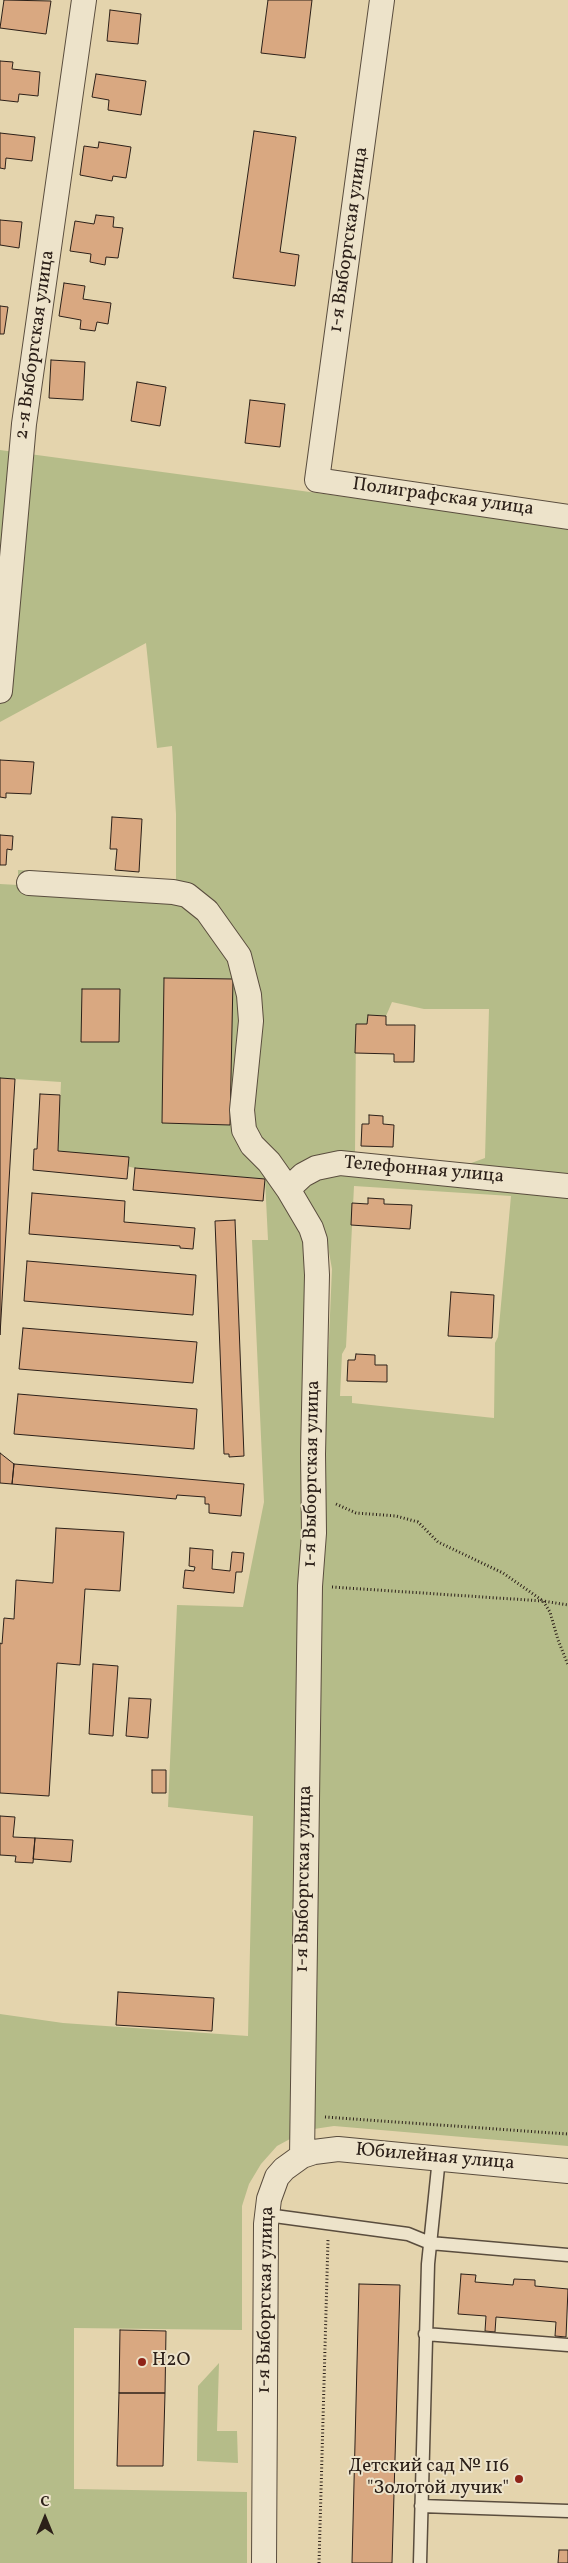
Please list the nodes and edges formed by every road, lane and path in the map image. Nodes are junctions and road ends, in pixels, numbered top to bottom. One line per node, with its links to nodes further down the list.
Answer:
1 (84, 0): 5 (street, 2-я Выборгская улица)
2 (382, 0): 3 (street, 1-я Выборгская улица)
3 (317, 480): 4 (street, Полиграфская улица)
4 (568, 517)
5 (0, 691)
6 (29, 884): 8 (street, 1-я Выборгская улица)
7 (568, 1186): 8 (street, Телефонная улица)
8 (288, 1189): 9 (street, 1-я Выборгская улица)
9 (314, 1498): 10 (street, 1-я Выборгская улица); 11 (path)
10 (310, 1586): 11 (path); 14 (street, 1-я Выборгская улица)
11 (543, 1601): 12 (path); 13 (path)
12 (568, 1605)
13 (568, 1664)
14 (302, 2116): 15 (path); 16 (street, 1-я Выборгская улица)
15 (568, 2134)
16 (302, 2156): 17 (street, Юбилейная улица); 19 (street, 1-я Выборгская улица)
17 (440, 2158): 18 (street, Юбилейная улица); 21 (lane)
18 (568, 2171)
19 (266, 2215): 20 (lane); 27 (street, 1-я Выборгская улица)
20 (328, 2224): 21 (lane); 28 (path)
21 (430, 2242): 22 (lane); 23 (lane)
22 (568, 2255)
23 (425, 2334): 24 (lane); 25 (lane)
24 (568, 2345)
25 (421, 2506): 26 (lane); 29 (lane)
26 (568, 2511)
27 (264, 2563)
28 (319, 2563)
29 (420, 2563)

